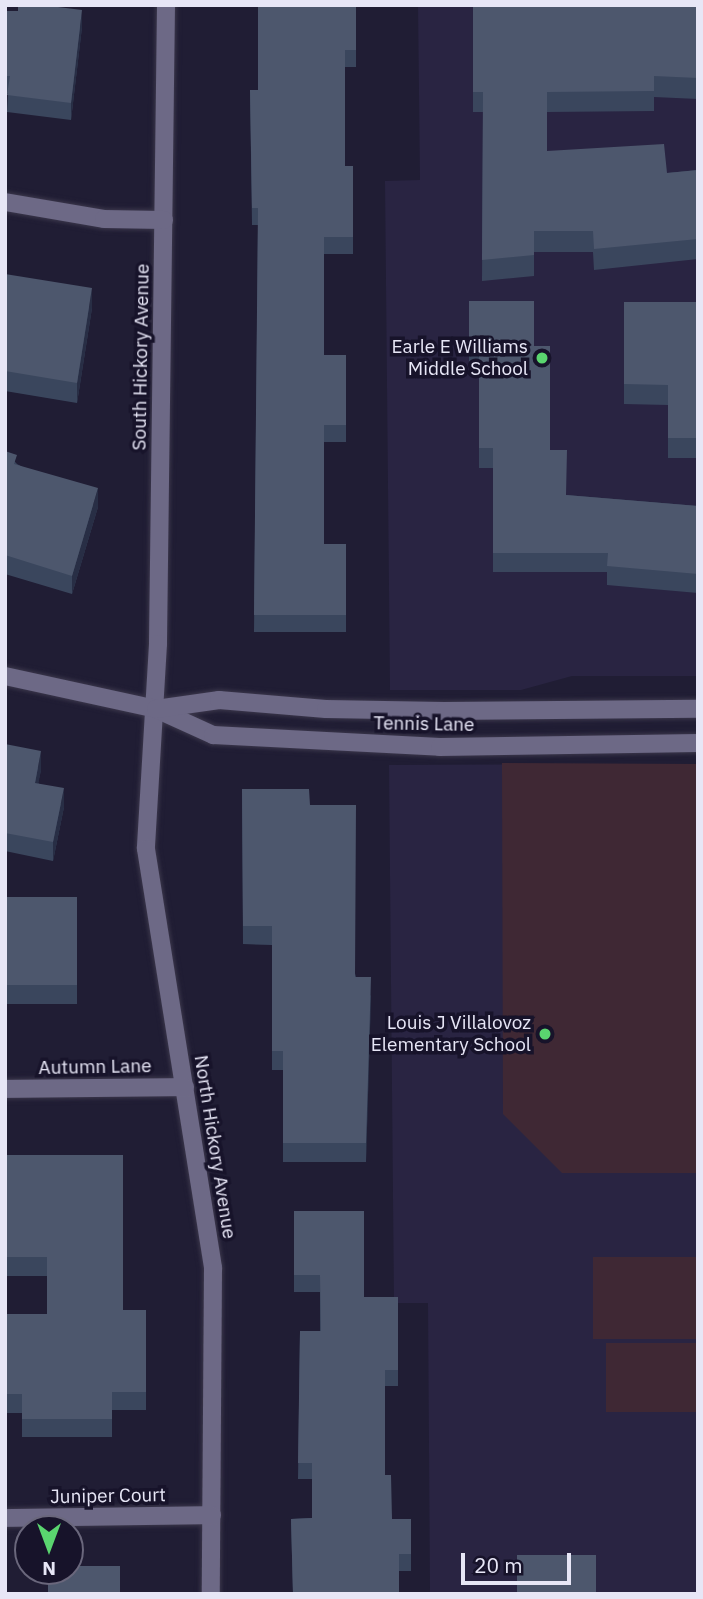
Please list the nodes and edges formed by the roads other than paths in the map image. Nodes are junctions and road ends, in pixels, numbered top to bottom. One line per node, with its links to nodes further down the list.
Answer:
1 (166, 5): 3 (street, South Hickory Avenue)
2 (5, 202): 3 (street)
3 (164, 220): 5 (street, South Hickory Avenue)
4 (5, 677): 5 (street, Tennis Lane)
5 (156, 709): 6 (street, Tennis Lane); 7 (street, Tennis Lane); 8 (street, North Hickory Avenue)
6 (698, 709)
7 (698, 743)
8 (185, 1087): 9 (street, Autumn Lane); 10 (street, North Hickory Avenue)
9 (5, 1089)
10 (212, 1515): 11 (street, Juniper Court); 12 (street, North Hickory Avenue)
11 (5, 1518)
12 (211, 1594)

